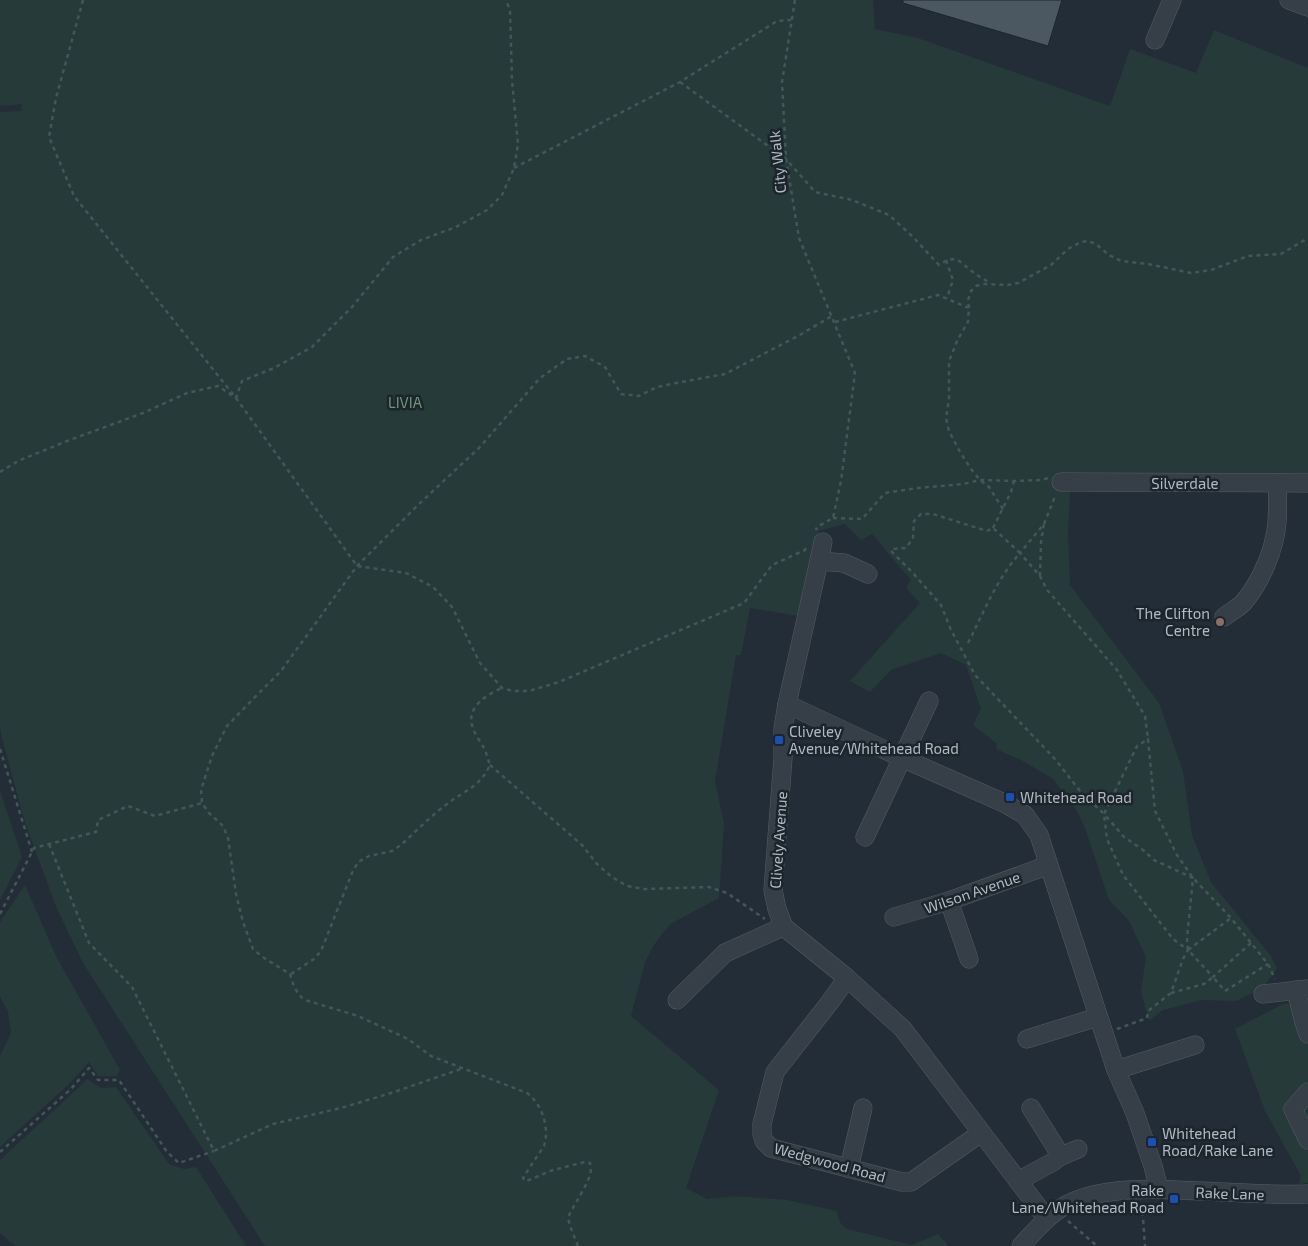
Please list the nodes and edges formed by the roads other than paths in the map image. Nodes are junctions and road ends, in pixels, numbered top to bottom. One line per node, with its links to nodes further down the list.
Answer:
1 (1172, 0): 4 (street)
2 (1289, 0): 3 (street)
3 (1308, 7)
4 (1155, 40)
5 (1061, 482): 6 (street, Silverdale)
6 (1278, 483): 7 (street, Silverdale); 11 (street)
7 (1308, 484)
8 (819, 539): 9 (street, Clively Avenue)
9 (820, 561): 10 (street); 13 (street, Clively Avenue)
10 (868, 574)
11 (1224, 617)
12 (929, 701): 14 (street)
13 (787, 704): 14 (street); 19 (street, Clively Avenue)
14 (902, 758): 15 (street); 16 (street)
15 (865, 836)
16 (1048, 863): 17 (street, Wilson Avenue); 25 (street)
17 (949, 901): 18 (street, Wilson Avenue); 20 (street)
18 (894, 917)
19 (781, 928): 21 (street); 24 (street)
20 (969, 959)
21 (847, 978): 33 (street); 37 (street, Wedgwood Road)
22 (1295, 990): 23 (street); 26 (street)
23 (1263, 994)
24 (677, 1000)
25 (1098, 1017): 27 (street); 29 (street)
26 (1308, 1034)
27 (1027, 1039)
28 (1195, 1045): 29 (street)
29 (1116, 1070): 39 (street)
30 (1308, 1092): 34 (street)
31 (863, 1108): 37 (street)
32 (1031, 1108): 36 (street)
33 (981, 1133): 37 (street, Wedgwood Road); 38 (street)
34 (1308, 1140)
35 (1078, 1149): 36 (street)
36 (1059, 1157): 38 (street)
37 (849, 1168)
38 (1018, 1181): 41 (street)
39 (1150, 1190): 40 (street, Rake Lane); 41 (street, Rake Lane)
40 (1308, 1194)
41 (1052, 1215): 42 (street, Rake Lane)
42 (1022, 1246)

